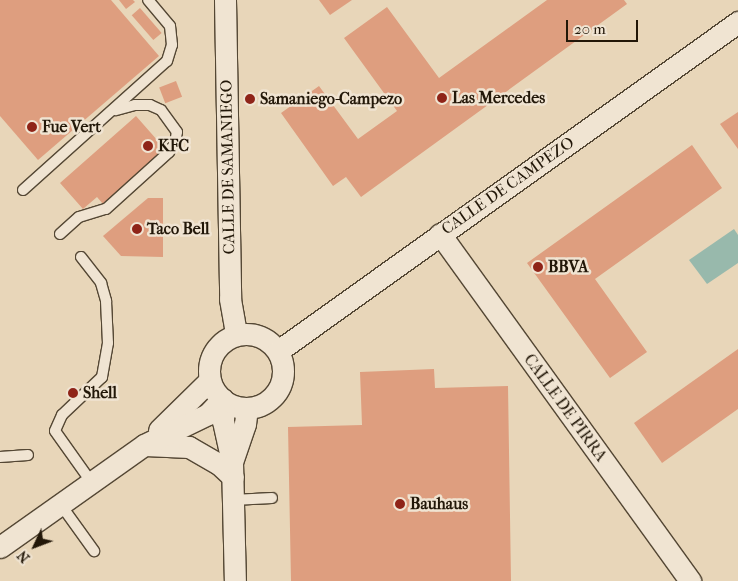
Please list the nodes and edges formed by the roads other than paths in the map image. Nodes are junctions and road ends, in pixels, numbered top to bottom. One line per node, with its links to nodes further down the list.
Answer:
1 (148, 0): 4 (lane)
2 (225, 0): 9 (street, CALLE DE SAMANIEGO)
3 (738, 22): 7 (street, CALLE DE CAMPEZO)
4 (114, 110): 5 (lane); 6 (lane)
5 (23, 190)
6 (60, 234)
7 (440, 234): 10 (street, CALLE DE CAMPEZO); 25 (street, CALLE DE PIRRA)
8 (81, 257): 18 (lane)
9 (236, 334): 10 (street); 11 (street)
10 (278, 350): 13 (street)
11 (210, 380): 12 (street); 14 (street)
12 (223, 400): 13 (street); 14 (street); 17 (street)
13 (247, 408): 17 (street)
14 (144, 445): 17 (street); 18 (street)
15 (28, 455): 16 (lane)
16 (0, 457)
17 (232, 470): 20 (street)
18 (92, 483): 21 (street)
19 (272, 498): 20 (lane)
20 (233, 500): 24 (street)
21 (61, 505): 22 (street); 23 (lane)
22 (0, 547)
23 (94, 551)
24 (235, 581)
25 (690, 581)

